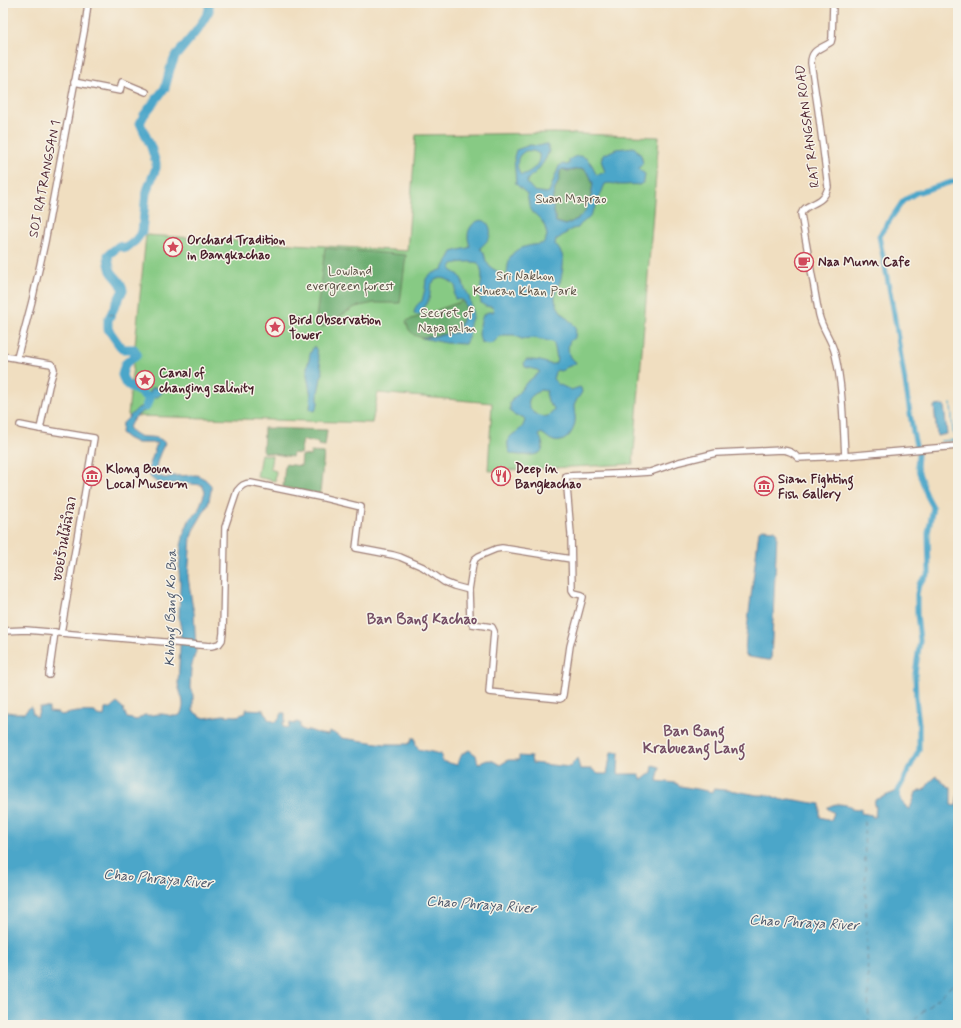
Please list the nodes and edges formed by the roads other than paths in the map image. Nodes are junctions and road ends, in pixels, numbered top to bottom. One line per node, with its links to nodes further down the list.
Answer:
1 (88, 3): 3 (street, SOI RATRANGSAN 1)
2 (833, 3): 10 (street, RAT RANGSAN ROAD)
3 (74, 82): 4 (street); 6 (street, SOI RATRANGSAN 1)
4 (146, 92)
5 (3, 356): 6 (street)
6 (17, 358): 8 (street)
7 (20, 425): 8 (street)
8 (40, 429): 14 (street, ซอยร้านไม้ฉำฉา)
9 (958, 446): 10 (street)
10 (845, 456): 11 (street)
11 (571, 559): 12 (street); 12 (street)
12 (469, 590): 14 (street)
13 (3, 631): 14 (street)
14 (58, 632): 15 (street)
15 (49, 675)

